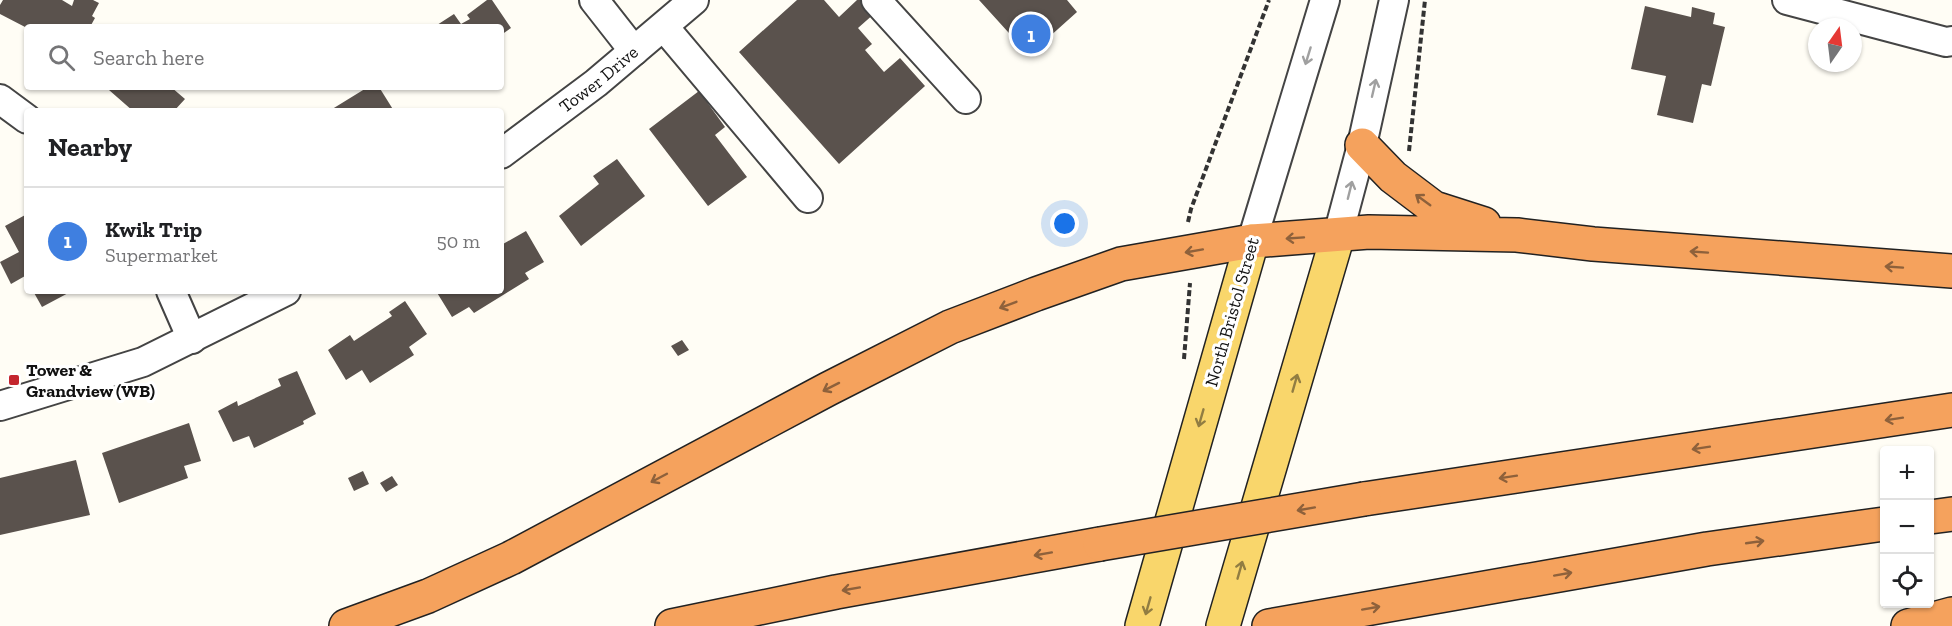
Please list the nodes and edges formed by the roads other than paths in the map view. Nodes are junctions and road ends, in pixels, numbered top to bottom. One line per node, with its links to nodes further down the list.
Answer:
1 (594, 0): 9 (street)
2 (694, 0): 7 (street, Tower Drive)
3 (876, 0): 11 (street)
4 (1325, 0): 18 (street, North Bristol Street, one-way to 18)
5 (1394, 0): 13 (street, one-way to 5)
6 (1800, 2): 8 (street)
7 (664, 27): 9 (street, Tower Drive); 15 (street)
8 (1952, 41)
9 (634, 51): 14 (street, Tower Drive)
10 (0, 99): 12 (street)
11 (966, 99)
12 (24, 116)
13 (1362, 145): 16 (highway, one-way to 13); 17 (street, one-way to 13)
14 (504, 152)
15 (808, 198)
16 (1517, 235): 17 (highway); 19 (highway, one-way to 16)
17 (1338, 236): 18 (highway, one-way to 18); 32 (main road, one-way to 17)
18 (1252, 241): 29 (highway, one-way to 29); 31 (main road, North Bristol Street, one-way to 31)
19 (1952, 271)
20 (172, 294): 22 (street)
21 (280, 294): 22 (street)
22 (192, 339): 23 (street)
23 (0, 406)
24 (1952, 410): 30 (highway, one-way to 30, bridge)
25 (1952, 514): 26 (highway)
26 (1934, 516)
27 (1880, 525): 33 (highway, one-way to 27)
28 (1952, 614): 34 (highway)
29 (346, 626)
30 (672, 626)
31 (1142, 626)
32 (1223, 626)
33 (1269, 626)
34 (1908, 626)

